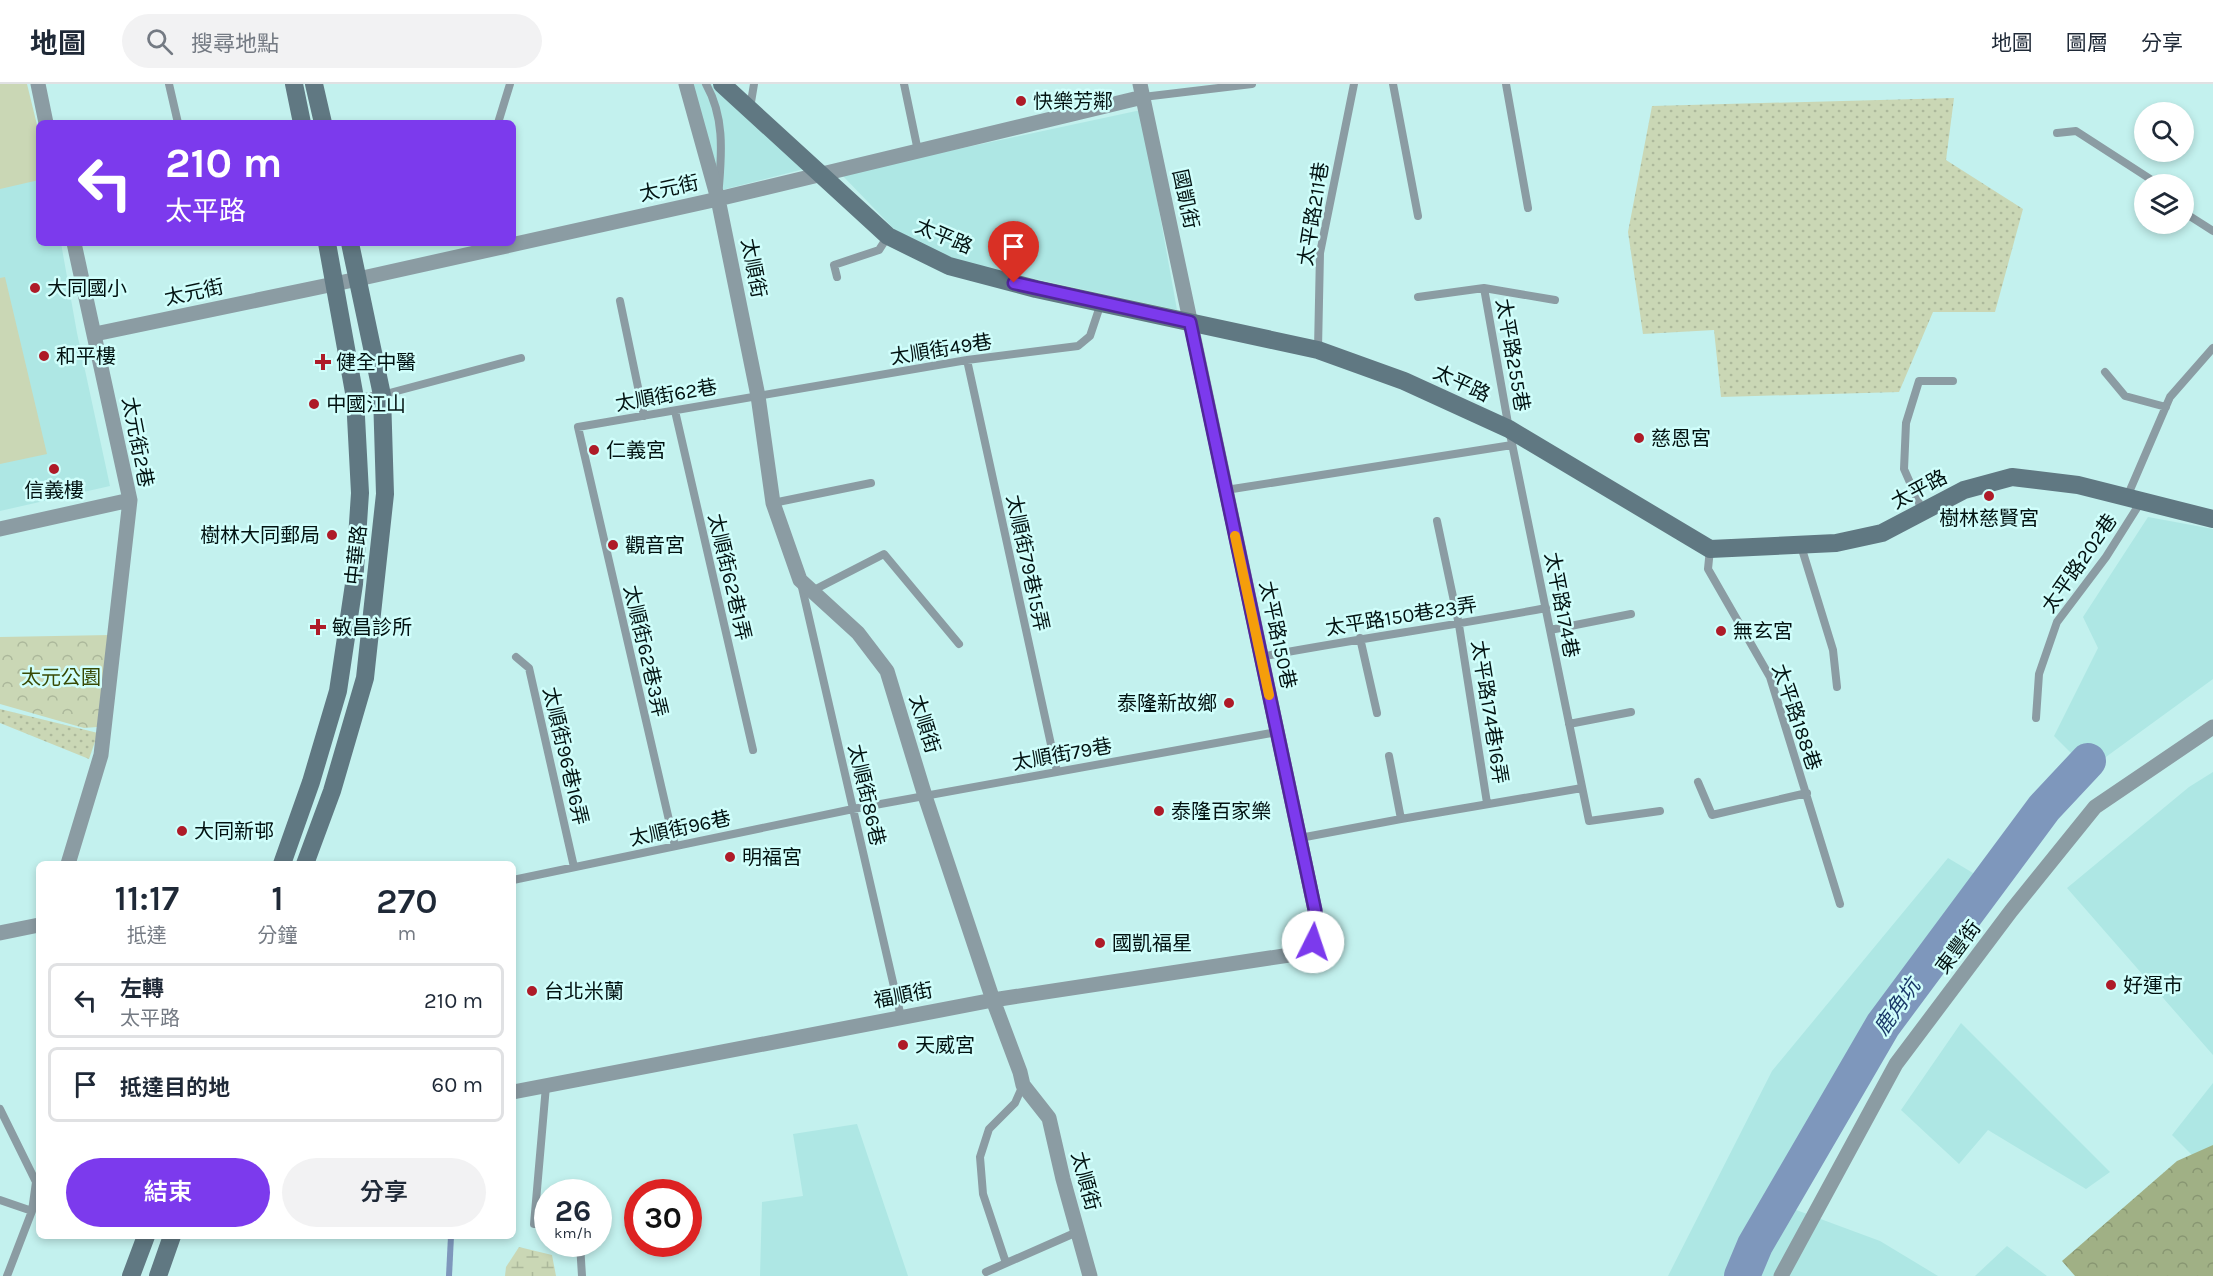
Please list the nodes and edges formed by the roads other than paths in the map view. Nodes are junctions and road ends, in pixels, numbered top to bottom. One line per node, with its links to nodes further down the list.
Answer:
1 (38, 84): 18 (street)
2 (169, 84): 19 (lane)
3 (294, 84): 20 (street)
4 (314, 84): 21 (street)
5 (505, 84): 22 (lane)
6 (510, 84): 23 (lane)
7 (686, 84): 28 (street, 太順街)
8 (706, 84): 28 (lane)
9 (722, 84): 17 (street, 太平路)
10 (754, 84): 17 (lane)
11 (904, 84): 25 (lane)
12 (1252, 84): 16 (lane, 太元街)
13 (1354, 84): 50 (lane, 太平路211巷)
14 (1393, 84): 30 (lane)
15 (1506, 84): 29 (lane)
16 (1142, 90): 25 (street, 太元街); 47 (street, 國凱街)
17 (749, 109): 27 (street, 太平路)
18 (45, 120)
19 (177, 120)
20 (301, 120)
21 (322, 120)
22 (494, 120)
23 (499, 120)
24 (2057, 133): 26 (lane)
25 (918, 151): 27 (street, 太元街)
26 (2143, 174)
27 (820, 175): 28 (street, 太元街); 33 (street, 太平路)
28 (718, 199): 34 (street, 太元街); 56 (street, 太順街)
29 (1528, 208)
30 (1418, 216)
31 (2194, 219): 32 (lane)
32 (2213, 231)
33 (888, 236): 39 (lane); 46 (street, 太平路)
34 (516, 244)
35 (75, 246): 48 (street, 太元街2巷)
36 (328, 246): 41 (street, 中華路)
37 (351, 246): 40 (street, 中華路)
38 (506, 246): 40 (street, 太元街)
39 (837, 277)
40 (358, 279): 41 (street, 太元街); 55 (street, 中華路)
41 (335, 284): 48 (street, 太元街); 57 (street, 中華路)
42 (1484, 288): 43 (lane, 太平路255巷); 44 (lane, 太平路255巷); 62 (lane, 太平路255巷)
43 (1418, 297)
44 (1555, 300)
45 (620, 301): 60 (lane)
46 (1101, 303): 47 (street, 太平路); 52 (lane, 太順街49巷)
47 (1190, 322): 50 (street, 太平路); 64 (street, 太平路150巷)
48 (95, 334): 66 (street, 太元街2巷)
49 (2213, 348): 58 (lane, 太平路202巷)
50 (1318, 350): 62 (street, 太平路)
51 (521, 358): 55 (lane)
52 (967, 360): 56 (lane, 太順街49巷); 93 (lane, 太順街79巷15弄)
53 (2105, 372): 58 (lane)
54 (1953, 381): 68 (lane)
55 (382, 395): 57 (lane); 106 (street, 中華路)
56 (758, 396): 59 (lane, 太順街62巷); 67 (street, 太順街)
57 (355, 398): 105 (street, 中華路)
58 (2166, 407): 65 (lane, 太平路202巷)
59 (675, 411): 60 (lane, 太順街62巷); 91 (lane, 太順街62巷1弄)
60 (644, 416): 61 (lane, 太順街62巷)
61 (578, 427): 103 (lane, 太順街62巷3弄)
62 (1511, 437): 64 (lane); 73 (street, 太平路); 76 (lane, 太平路174巷)
63 (872, 483): 67 (lane)
64 (1226, 490): 83 (street, 太平路150巷)
65 (2135, 498): 68 (street, 太平路); 69 (street, 太平路); 87 (lane, 太平路202巷)
66 (130, 500): 71 (street, 太元街2巷); 104 (street)
67 (773, 503): 74 (street, 太順街)
68 (1923, 512): 72 (street, 太平路)
69 (2213, 519)
70 (1437, 521): 78 (lane, 太平路174巷16弄)
71 (0, 528)
72 (1801, 545): 73 (street, 太平路); 84 (lane)
73 (1710, 549): 96 (lane, 太平路188巷)
74 (800, 580): 75 (street, 太順街); 99 (lane, 太順街86巷)
75 (812, 591): 81 (lane); 97 (street, 太順街)
76 (1546, 608): 78 (lane, 太平路150巷23弄); 79 (lane, 太平路174巷)
77 (1631, 614): 79 (lane)
78 (1460, 625): 80 (lane, 太平路150巷23弄); 98 (lane, 太平路174巷16弄)
79 (1550, 630): 88 (lane, 太平路174巷)
80 (1360, 638): 83 (lane, 太平路150巷23弄); 85 (lane)
81 (959, 644)
82 (516, 657): 107 (lane, 太順街96巷16弄)
83 (1260, 657): 90 (street, 太平路150巷)
84 (1837, 687)
85 (1377, 712)
86 (1631, 712): 88 (lane)
87 (2036, 718)
88 (1569, 723): 95 (lane, 太平路174巷)
89 (2213, 727): 133 (street, 東豐街)
90 (1277, 732): 93 (lane, 太順街79巷); 102 (street, 太平路150巷)
91 (753, 750)
92 (1389, 756): 101 (lane)
93 (1057, 772): 97 (lane, 太順街79巷)
94 (1698, 782): 96 (lane)
95 (1582, 788): 98 (lane); 100 (lane, 太平路174巷)
96 (1807, 792): 109 (lane, 太平路188巷)
97 (925, 796): 99 (lane, 太順街79巷); 113 (street, 太順街)
98 (1487, 803): 101 (lane)
99 (854, 809): 103 (lane, 太順街96巷); 114 (lane, 太順街86巷)
100 (1660, 811)
101 (1401, 819): 102 (lane)
102 (1300, 837): 112 (street, 太平路150巷)
103 (675, 846): 107 (lane, 太順街96巷)
104 (69, 861)
105 (283, 861)
106 (306, 861)
107 (574, 867): 108 (lane, 太順街96巷)
108 (516, 879)
109 (1840, 904)
110 (36, 926): 111 (street)
111 (0, 933)
112 (1303, 953): 113 (street, 福順街)
113 (993, 1000): 114 (street, 福順街); 115 (street, 太順街)
114 (901, 1017): 116 (street, 福順街)
115 (1023, 1085): 122 (street, 太順街); 126 (lane)
116 (546, 1086): 117 (street, 福順街); 119 (lane)
117 (516, 1091)
118 (0, 1109): 121 (lane)
119 (538, 1179)
120 (0, 1200): 121 (lane)
121 (32, 1211): 128 (lane)
122 (1077, 1232): 126 (lane); 132 (street, 太順街)
123 (145, 1239): 129 (street)
124 (171, 1239): 130 (street)
125 (581, 1257): 131 (lane)
126 (1006, 1263): 127 (lane)
127 (986, 1272)
128 (8, 1276)
129 (131, 1276)
130 (158, 1276)
131 (582, 1276)
132 (1090, 1276)
133 (1781, 1276)

